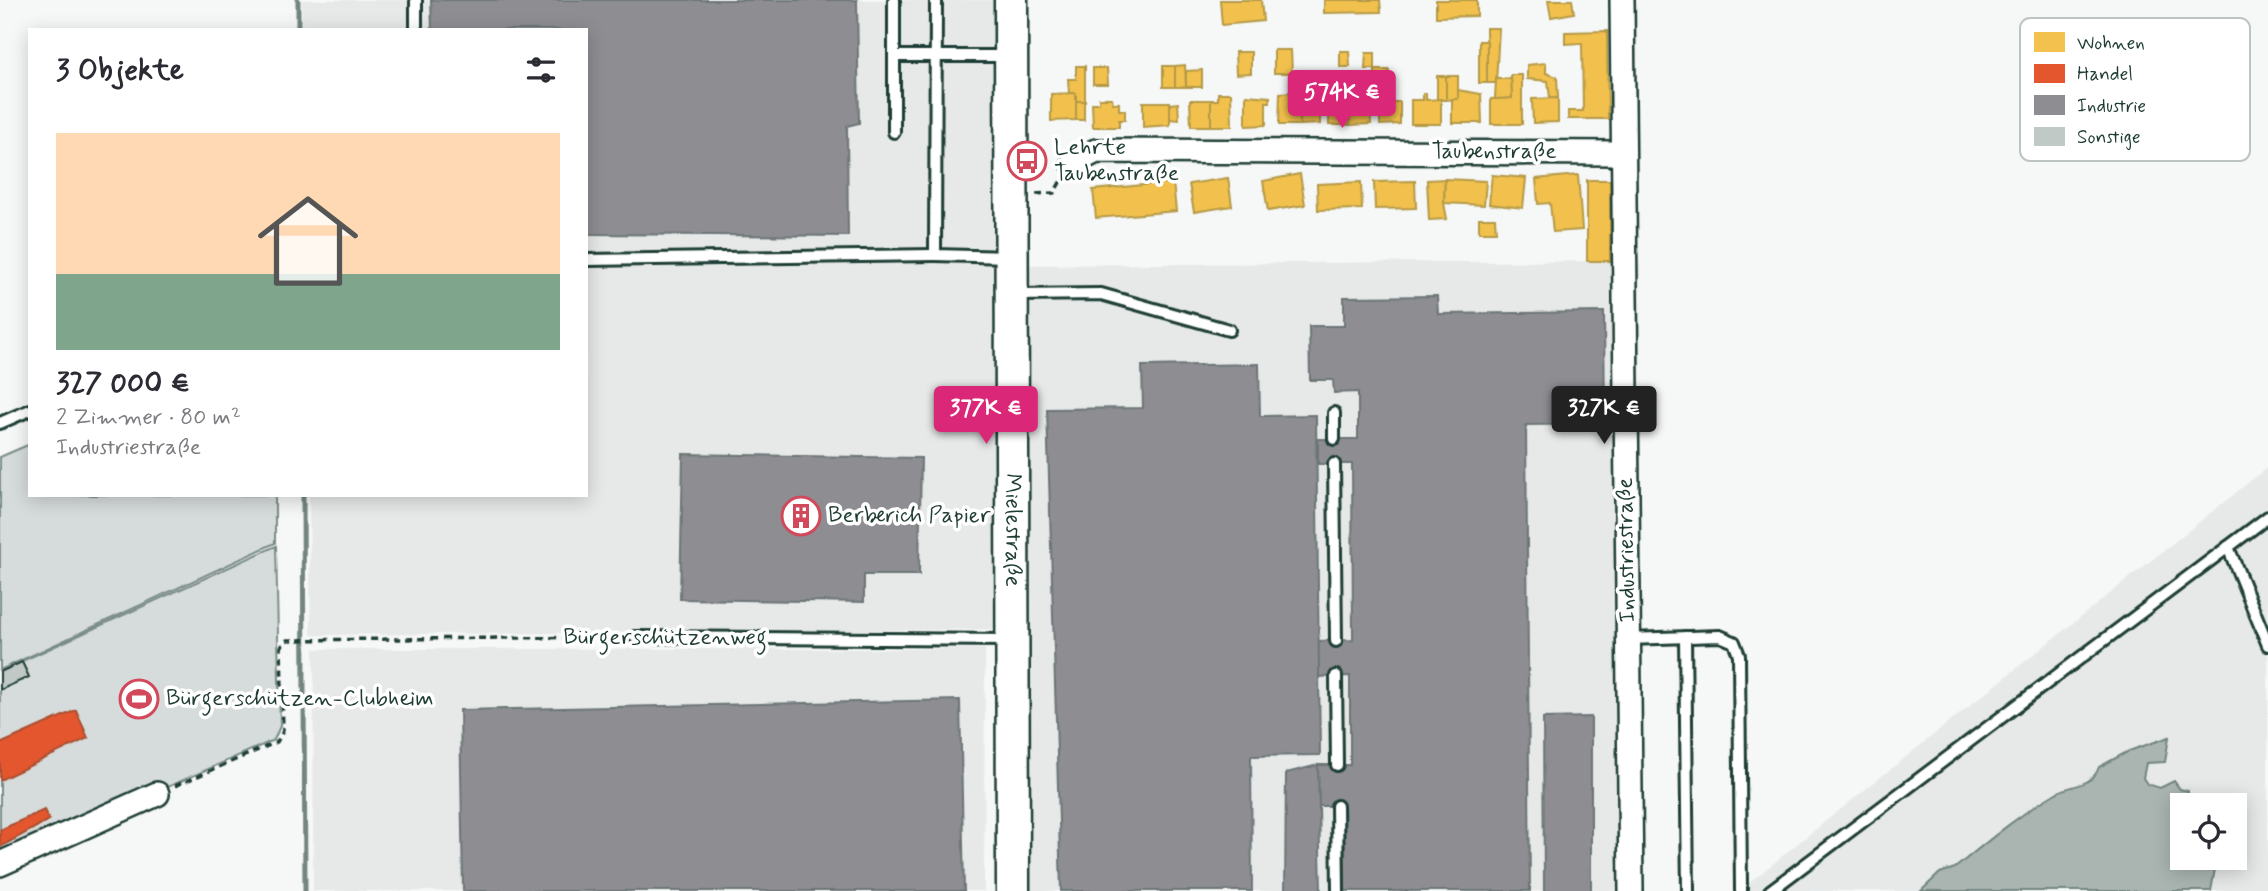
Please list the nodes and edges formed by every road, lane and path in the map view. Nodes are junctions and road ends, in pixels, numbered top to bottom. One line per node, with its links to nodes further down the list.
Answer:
1 (416, 0): 6 (lane)
2 (894, 0): 7 (lane)
3 (936, 0): 8 (lane)
4 (1011, 0): 9 (street, Mielestraße)
5 (1622, 0): 11 (street, Industriestraße)
6 (416, 28)
7 (894, 56): 8 (lane); 10 (lane)
8 (936, 56): 9 (lane); 14 (lane)
9 (1011, 56): 13 (street, Mielestraße)
10 (894, 132)
11 (1623, 153): 12 (street, Taubenstraße); 28 (street, Industriestraße)
12 (1073, 163): 13 (path)
13 (1011, 194): 15 (street, Mielestraße)
14 (935, 255): 15 (lane); 16 (lane)
15 (1011, 257): 17 (street, Mielestraße)
16 (588, 260)
17 (1012, 295): 18 (lane); 29 (street, Mielestraße)
18 (1229, 330)
19 (28, 411): 21 (lane)
20 (1334, 413): 22 (lane)
21 (0, 424)
22 (1334, 439)
23 (1334, 464): 30 (lane)
24 (2268, 517): 25 (lane)
25 (2228, 547): 31 (lane); 42 (lane)
26 (635, 637): 29 (lane, Bürgerschützenweg); 34 (path, Bürgerschützenweg)
27 (1685, 637): 28 (lane); 40 (lane); 41 (lane)
28 (1628, 639): 39 (street, Industriestraße)
29 (1013, 640): 37 (street, Mielestraße)
30 (1336, 640)
31 (2268, 645)
32 (1336, 676): 33 (lane)
33 (1337, 765)
34 (157, 794): 36 (street)
35 (1337, 806): 38 (lane)
36 (0, 864)
37 (1013, 891)
38 (1338, 891)
39 (1631, 891)
40 (1688, 891)
41 (1741, 891)
42 (1770, 891)

